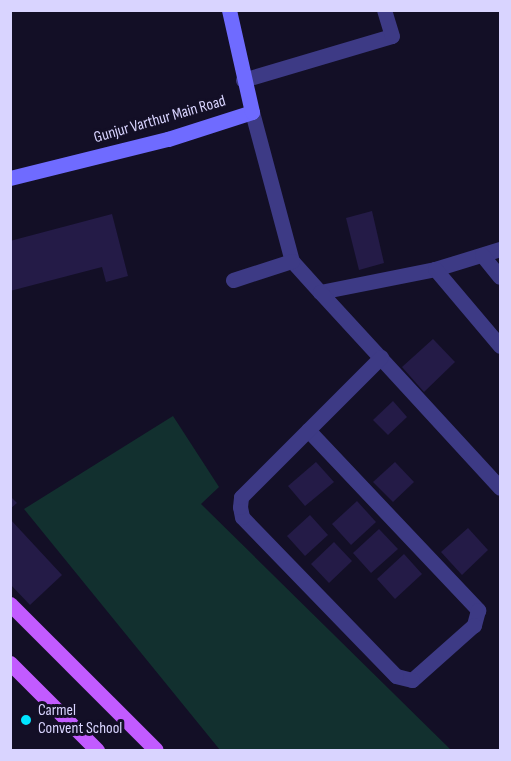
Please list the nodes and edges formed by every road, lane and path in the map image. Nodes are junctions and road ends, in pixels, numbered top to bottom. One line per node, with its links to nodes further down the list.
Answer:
1 (229, 10): 3 (main road, Gunjur Varthur Main Road)
2 (384, 10): 3 (street)
3 (243, 80): 4 (main road, Gunjur Varthur Main Road)
4 (252, 112): 5 (main road, Gunjur Varthur Main Road); 8 (street)
5 (10, 178)
6 (501, 249): 7 (street)
7 (482, 255): 9 (street); 10 (street)
8 (292, 261): 11 (street); 12 (street)
9 (435, 269): 12 (street); 13 (street)
10 (501, 277)
11 (233, 280)
12 (320, 292): 14 (street)
13 (501, 345)
14 (381, 357): 15 (street); 16 (street)
15 (308, 430): 15 (street)
16 (501, 489)
17 (10, 604): 20 (main road)
18 (10, 663): 19 (main road)
19 (97, 750)
20 (156, 750)

